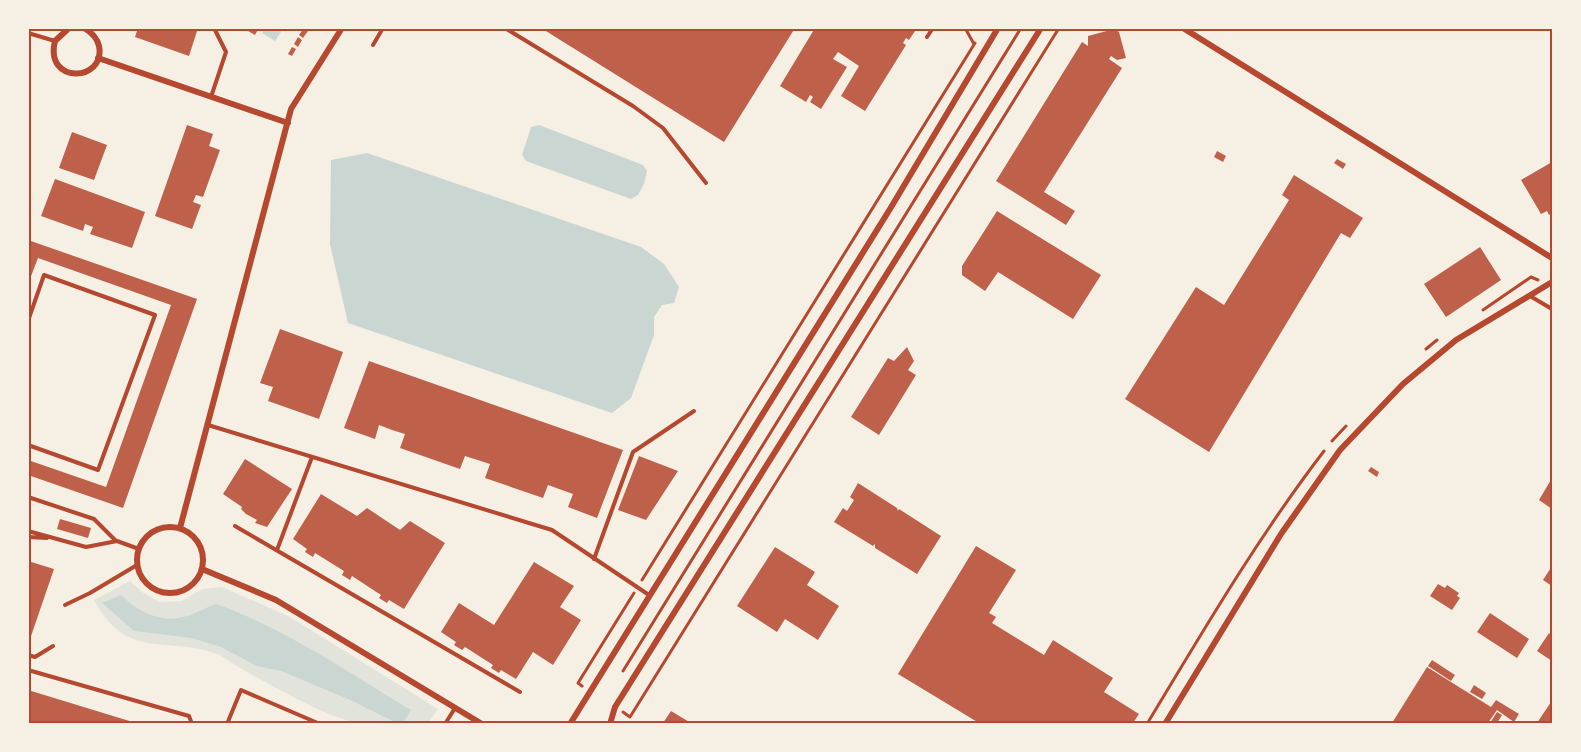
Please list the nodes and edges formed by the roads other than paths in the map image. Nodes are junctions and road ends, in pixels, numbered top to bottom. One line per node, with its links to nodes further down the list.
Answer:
1 (69, 28): 13 (street)
2 (84, 28): 15 (street)
3 (214, 28): 16 (lane)
4 (342, 28): 17 (street)
5 (383, 28): 14 (lane)
6 (506, 28): 18 (lane)
7 (933, 28): 12 (lane)
8 (998, 28): 40 (street)
9 (1041, 28): 53 (street)
10 (1183, 28): 19 (street)
11 (28, 33): 13 (lane)
12 (927, 37)
13 (55, 41): 15 (street)
14 (373, 45)
15 (98, 58): 16 (street)
16 (211, 97): 17 (street)
17 (288, 123): 25 (street)
18 (706, 183)
19 (1552, 258)
20 (1552, 282): 21 (street)
21 (1530, 296): 22 (lane); 54 (street)
22 (1552, 309)
23 (28, 321): 26 (lane)
24 (693, 411): 37 (lane)
25 (207, 424): 27 (lane); 30 (street)
26 (28, 445)
27 (312, 457): 36 (lane); 37 (lane)
28 (28, 497): 34 (lane)
29 (234, 526): 36 (lane)
30 (180, 528): 35 (street); 39 (street)
31 (28, 531): 33 (lane)
32 (28, 537): 33 (lane)
33 (54, 538): 34 (lane)
34 (117, 542): 35 (lane)
35 (139, 549): 38 (street)
36 (277, 550): 45 (lane)
37 (594, 559): 40 (lane)
38 (136, 565): 39 (street); 41 (lane)
39 (202, 569): 46 (street)
40 (649, 595): 52 (street)
41 (65, 605)
42 (52, 646): 43 (lane)
43 (28, 655)
44 (28, 670): 47 (lane)
45 (520, 692)
46 (455, 708): 50 (lane); 51 (street)
47 (192, 723)
48 (226, 723): 49 (lane)
49 (320, 723)
50 (444, 723)
51 (482, 723)
52 (570, 723)
53 (610, 723)
54 (1165, 723)

